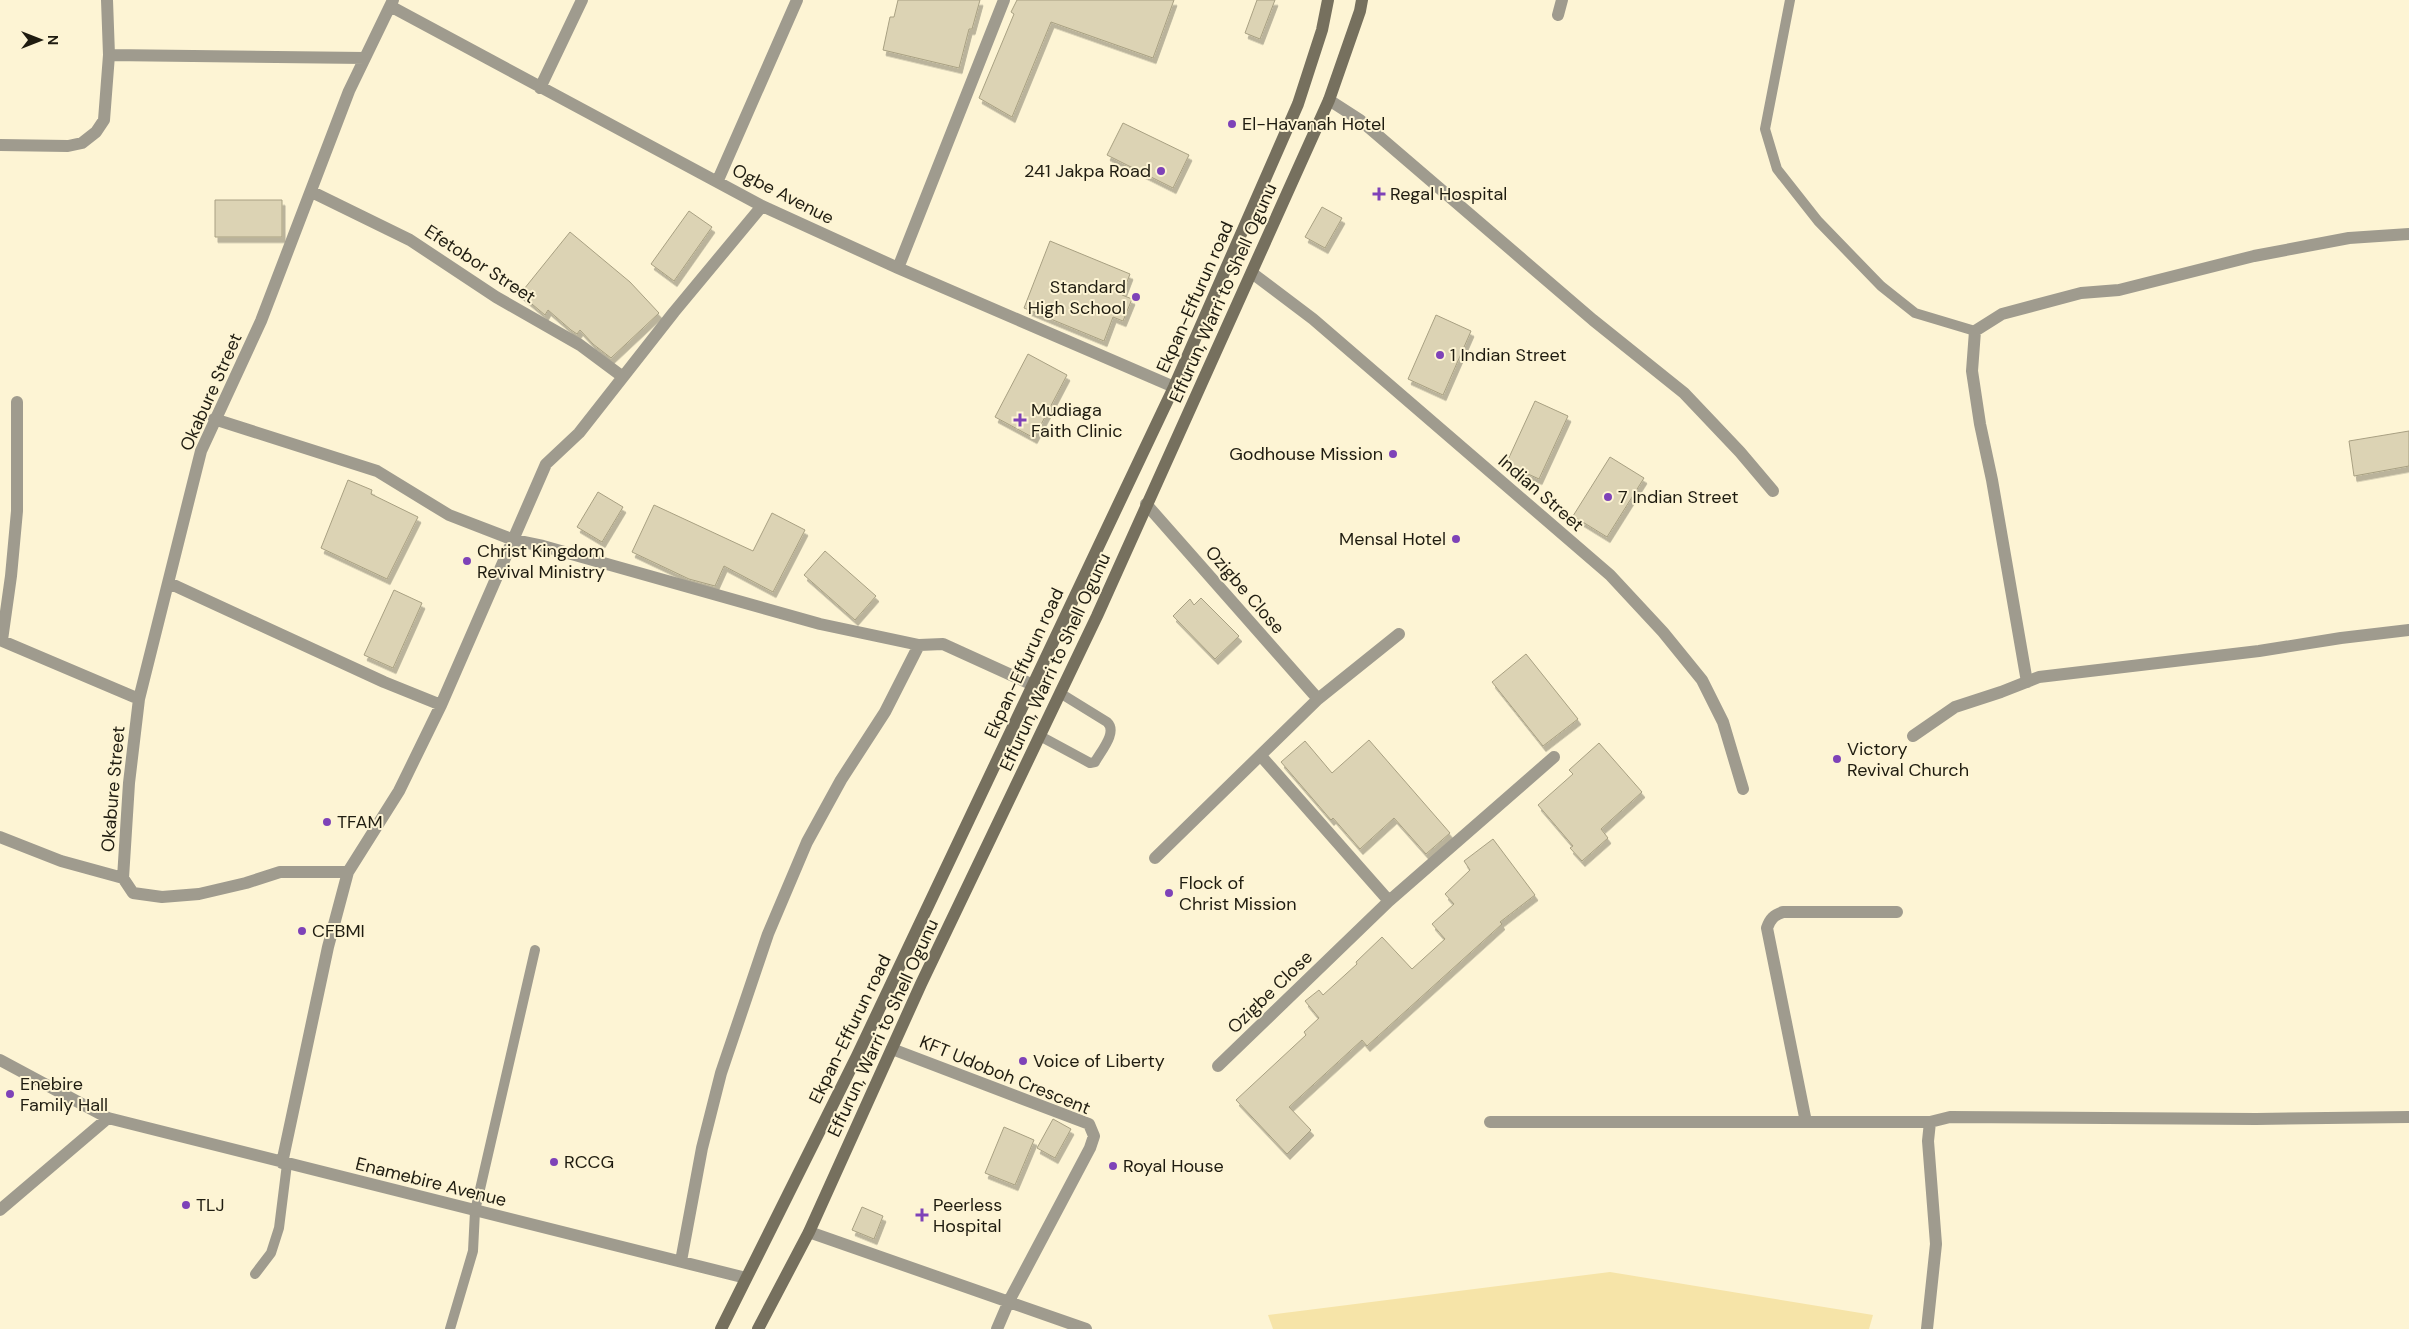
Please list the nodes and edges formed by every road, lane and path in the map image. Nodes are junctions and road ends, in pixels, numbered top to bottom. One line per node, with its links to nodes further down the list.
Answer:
1 (107, 0): 11 (street)
2 (582, 0): 13 (street)
3 (797, 0): 16 (street)
4 (1004, 0): 20 (street)
5 (1328, 0): 24 (main road, Ekpan-Effurun road)
6 (1362, 0): 14 (main road, Effurun, Warri to Shell Ogunu)
7 (1562, 0): 10 (street)
8 (1790, 0): 22 (lane)
9 (392, 3): 12 (street, Okabure Street); 13 (street, Ogbe Avenue)
10 (1558, 15)
11 (109, 55): 12 (street); 15 (street)
12 (365, 58): 17 (street, Okabure Street)
13 (540, 88): 16 (street, Ogbe Avenue)
14 (1329, 100): 21 (main road, Effurun, Warri to Shell Ogunu); 27 (street)
15 (0, 145)
16 (718, 180): 18 (street, Ogbe Avenue)
17 (312, 192): 23 (street, Efetobor Street); 26 (street, Okabure Street)
18 (762, 206): 20 (street, Ogbe Avenue); 23 (street)
19 (2409, 234): 22 (street)
20 (898, 268): 24 (street, Ogbe Avenue)
21 (1252, 273): 28 (main road, Effurun, Warri to Shell Ogunu); 45 (street, Indian Street)
22 (1975, 331): 35 (street)
23 (624, 377): 29 (street)
24 (1174, 387): 36 (main road, Ekpan-Effurun road)
25 (17, 402): 33 (street)
26 (214, 418): 29 (street); 30 (street, Okabure Street)
27 (1773, 491)
28 (1146, 504): 37 (main road, Effurun, Warri to Shell Ogunu); 39 (street, Ozigbe Close)
29 (514, 540): 34 (street); 40 (street)
30 (169, 583): 38 (street, Okabure Street); 40 (street)
31 (2409, 630): 35 (street)
32 (1399, 634): 39 (street)
33 (1, 640): 38 (street)
34 (919, 645): 36 (street); 65 (street)
35 (2027, 682): 42 (street)
36 (1033, 685): 67 (main road, Ekpan-Effurun road)
37 (1060, 693): 41 (main road, Effurun, Warri to Shell Ogunu); 41 (lane)
38 (139, 699): 49 (street, Okabure Street)
39 (1318, 699): 43 (street)
40 (441, 705): 48 (street)
41 (1040, 736): 53 (main road, Effurun, Warri to Shell Ogunu)
42 (1913, 736)
43 (1261, 756): 47 (street); 50 (street)
44 (1554, 757): 50 (street, Ozigbe Close)
45 (1743, 789)
46 (0, 837): 49 (street)
47 (1155, 858)
48 (348, 872): 49 (street); 61 (street)
49 (123, 878)
50 (1389, 901): 55 (street, Ozigbe Close)
51 (1897, 912): 59 (street)
52 (536, 950): 63 (lane)
53 (892, 1049): 64 (main road, Effurun, Warri to Shell Ogunu); 68 (street, KFT Udoboh Crescent)
54 (0, 1060): 57 (street, Enamebire Avenue)
55 (1218, 1066)
56 (2409, 1117): 60 (street)
57 (108, 1118): 61 (street, Enamebire Avenue); 62 (street)
58 (1490, 1122): 59 (street)
59 (1806, 1122): 60 (street)
60 (1930, 1122): 74 (street)
61 (284, 1163): 63 (street, Enamebire Avenue); 66 (lane)
62 (0, 1210)
63 (475, 1211): 65 (street, Enamebire Avenue); 69 (lane)
64 (808, 1232): 68 (street); 71 (main road, Effurun, Warri to Shell Ogunu)
65 (681, 1262): 67 (street, Enamebire Avenue)
66 (255, 1274)
67 (746, 1278): 70 (main road, Ekpan-Effurun road)
68 (1009, 1301): 72 (street, KFT Udoboh Crescent); 73 (street)
69 (450, 1329)
70 (721, 1329)
71 (758, 1329)
72 (997, 1329)
73 (1086, 1329)
74 (1927, 1329)

